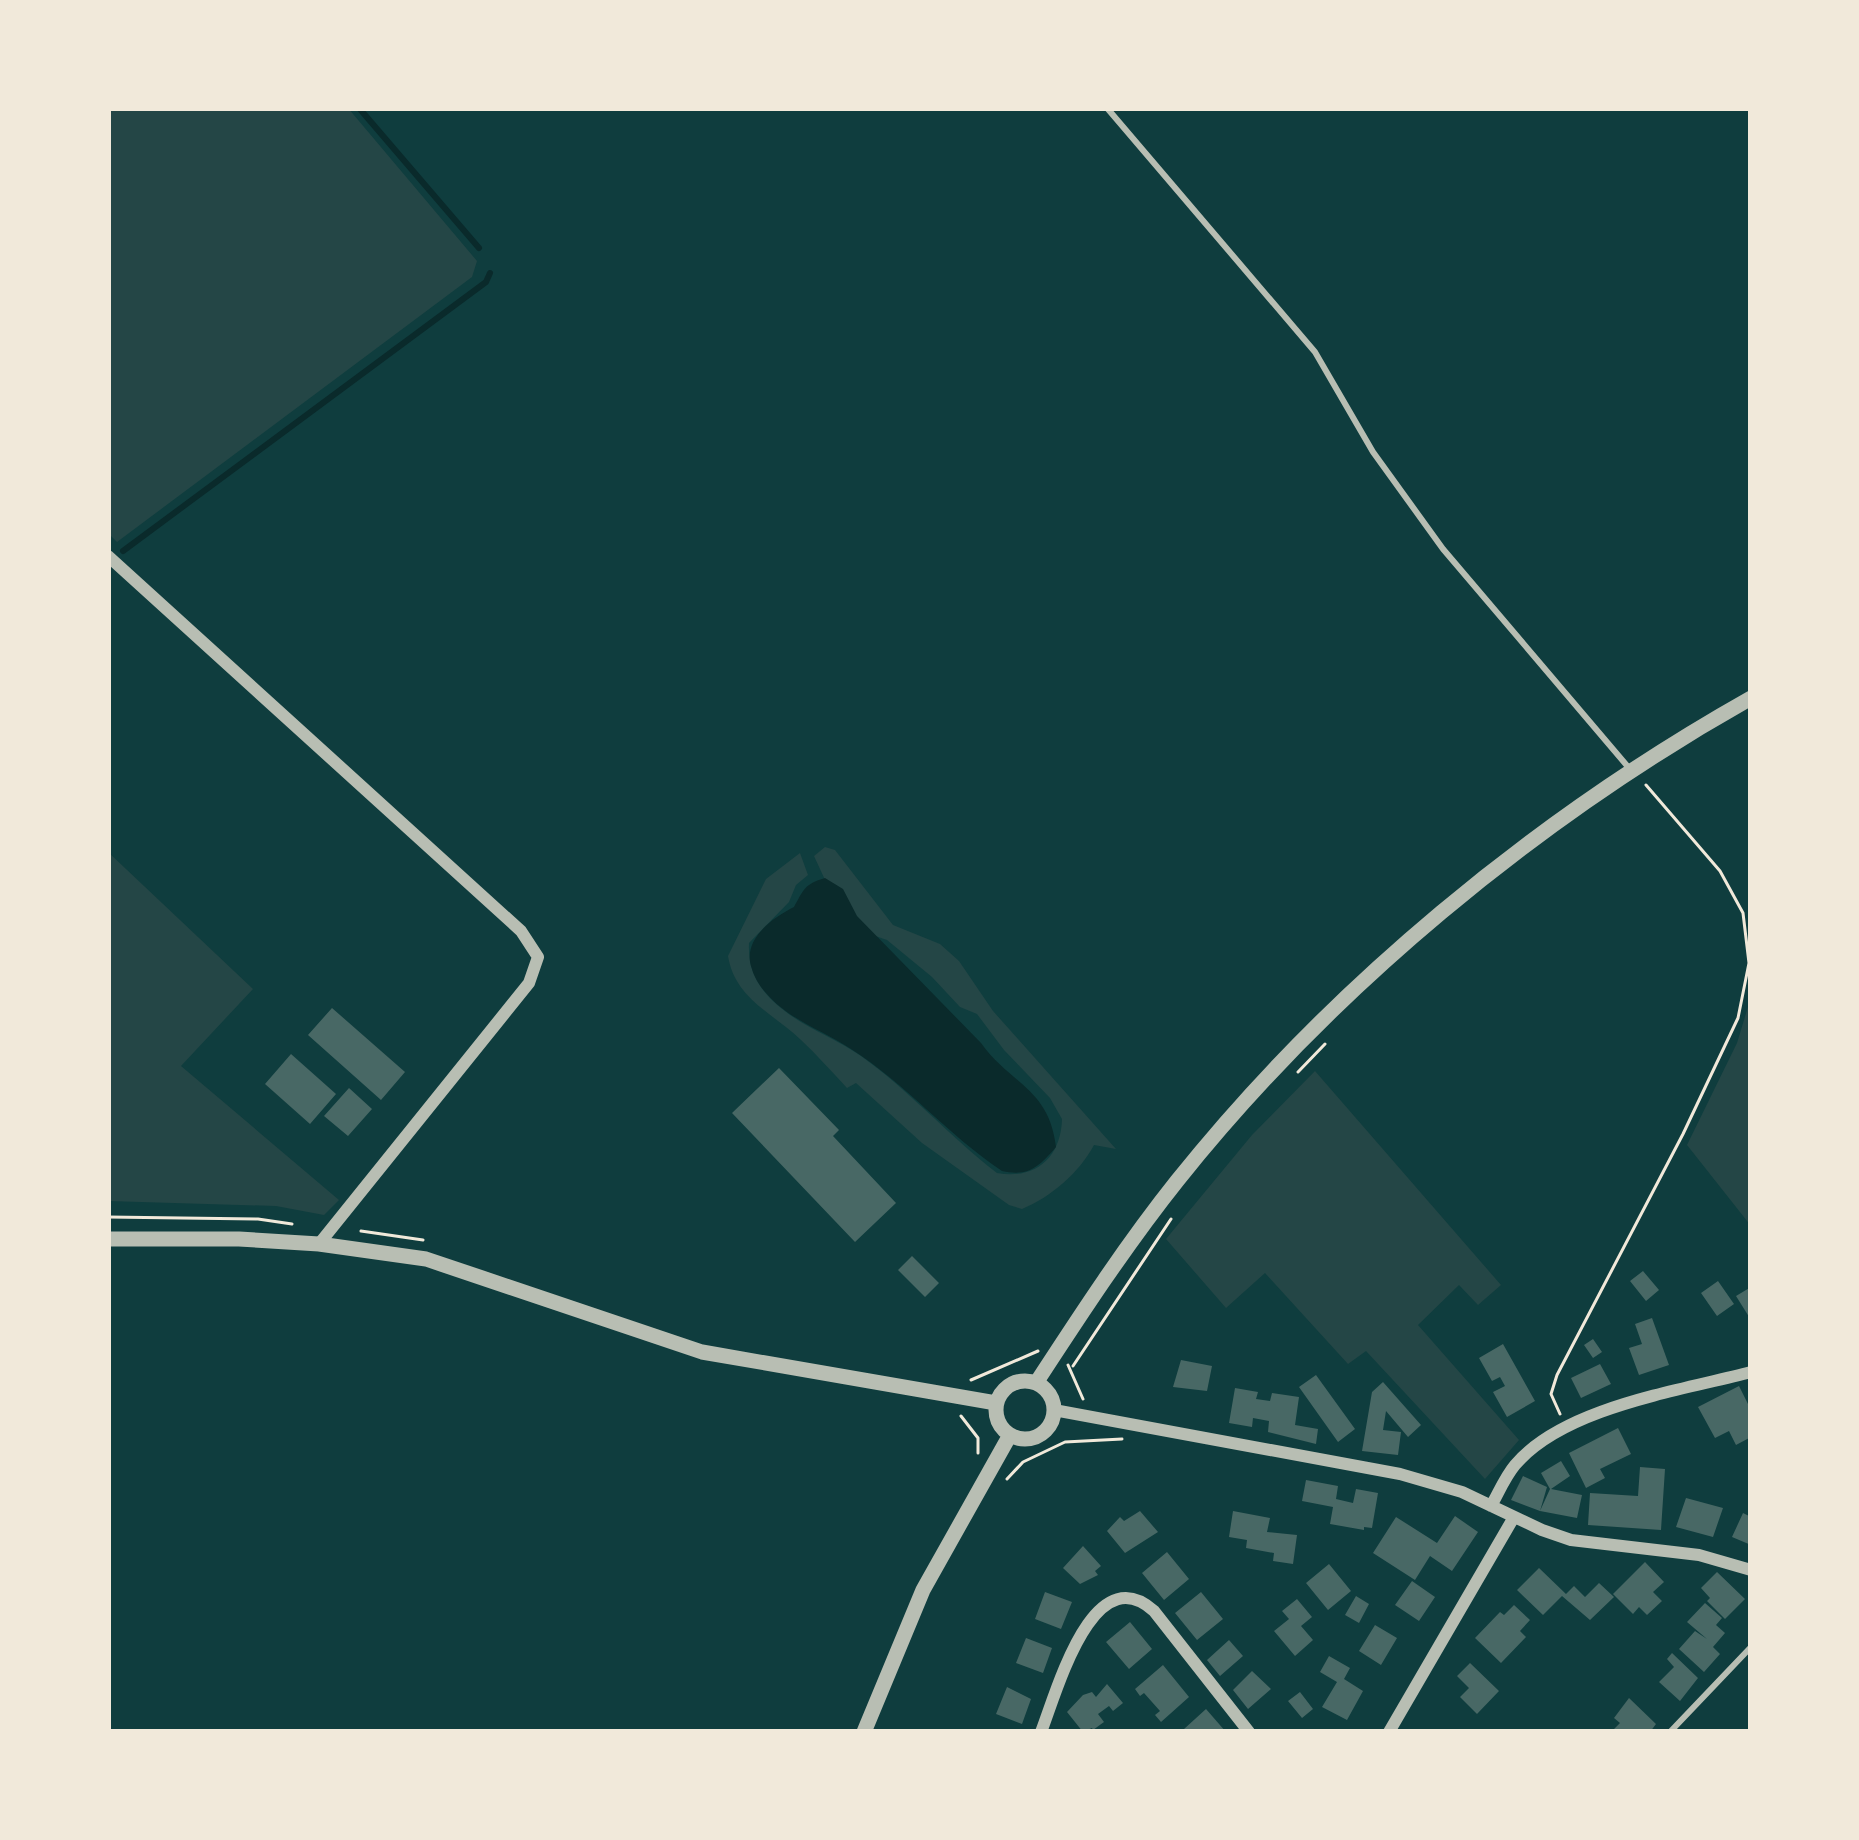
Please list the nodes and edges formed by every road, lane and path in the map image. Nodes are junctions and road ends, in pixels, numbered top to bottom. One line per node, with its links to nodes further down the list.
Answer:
1 (1107, 108): 4 (lane)
2 (108, 556): 10 (street)
3 (1751, 698): 4 (street)
4 (1631, 771): 14 (street); 22 (path)
5 (1337, 1031): 6 (path)
6 (1291, 1079)
7 (1181, 1205): 15 (path)
8 (108, 1216): 9 (path)
9 (299, 1225)
10 (332, 1228): 12 (path); 13 (street)
11 (108, 1240): 13 (street)
12 (429, 1242)
13 (319, 1244): 18 (street)
14 (1054, 1356): 15 (path); 17 (street); 18 (path)
15 (1072, 1367): 21 (path)
16 (1751, 1372): 22 (street)
17 (1036, 1383): 19 (street); 20 (street)
18 (964, 1399): 19 (street); 25 (path)
19 (996, 1403): 24 (street)
20 (1054, 1410): 21 (street); 24 (street)
21 (1081, 1415): 23 (street)
22 (1566, 1427): 27 (street)
23 (1148, 1428): 26 (path); 27 (street)
24 (1010, 1435): 25 (street)
25 (994, 1461): 31 (street)
26 (999, 1491)
27 (1491, 1506): 28 (street)
28 (1514, 1517): 29 (street); 34 (street)
29 (1751, 1570)
30 (1751, 1647): 35 (lane)
31 (864, 1732)
32 (1042, 1732): 33 (street)
33 (1250, 1732)
34 (1388, 1732)
35 (1670, 1732)

